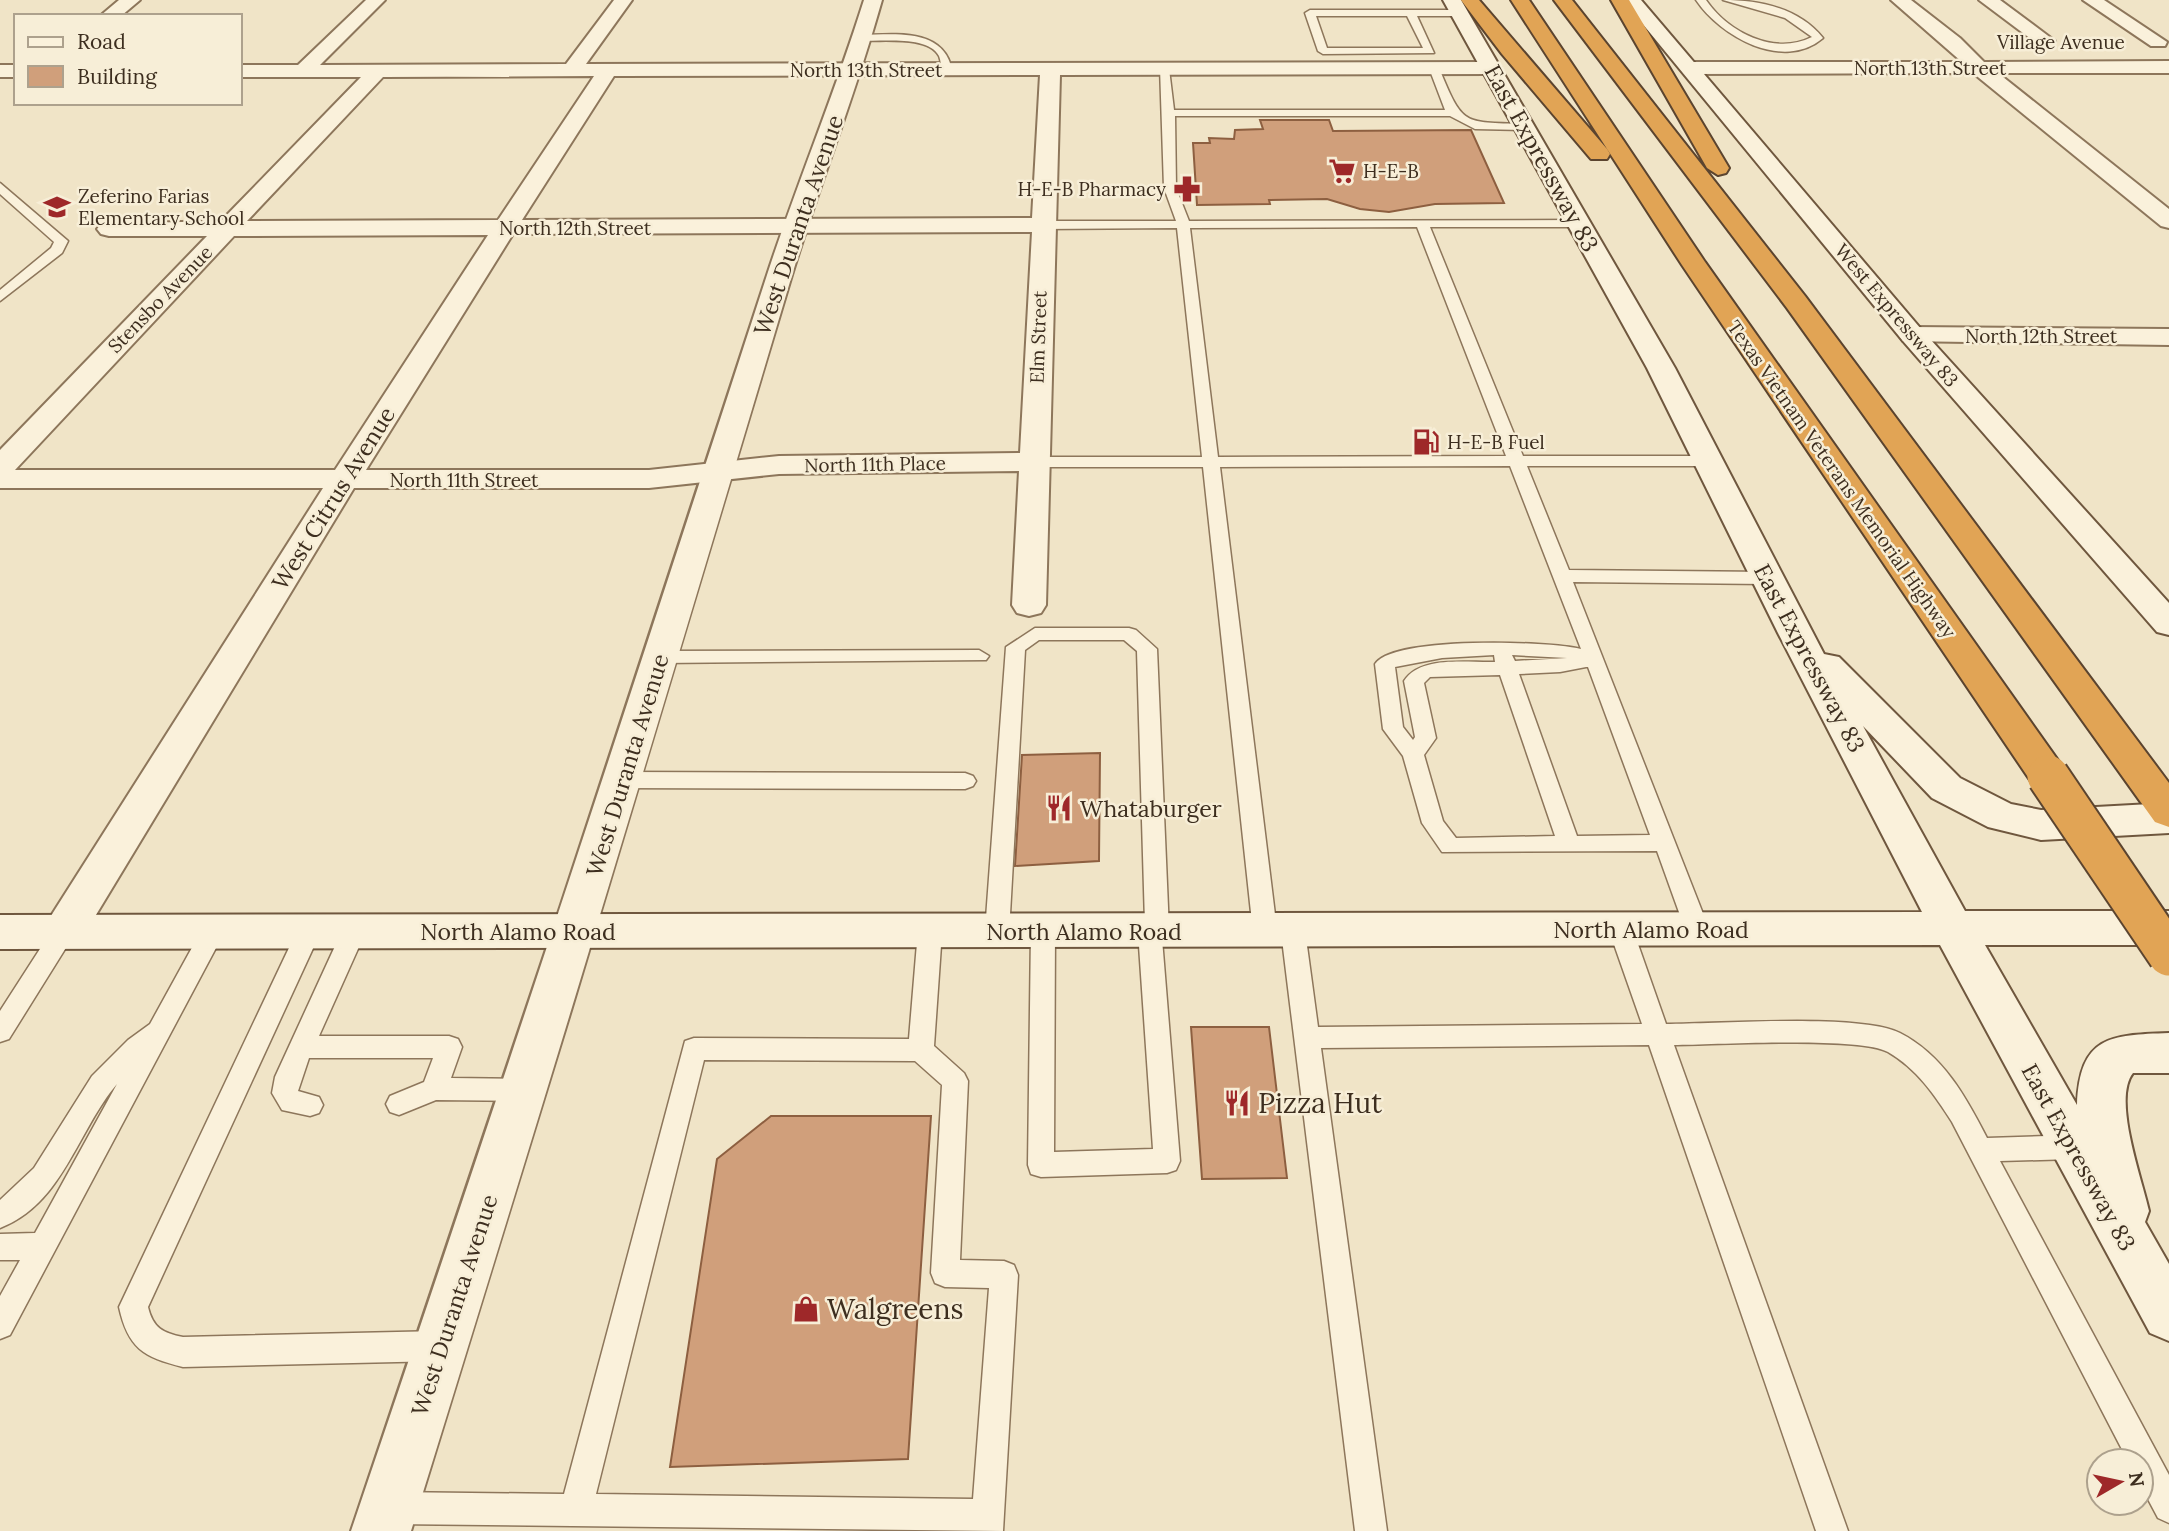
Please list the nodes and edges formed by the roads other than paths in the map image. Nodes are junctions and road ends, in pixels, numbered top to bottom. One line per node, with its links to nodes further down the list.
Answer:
1 (131, 0): 18 (street)
2 (376, 0): 40 (street)
3 (623, 0): 36 (street)
4 (873, 0): 26 (street, West Duranta Avenue)
5 (1520, 0): 54 (highway, Texas Vietnam Veterans Memorial Highway)
6 (1563, 0): 56 (highway)
7 (1620, 0): 56 (highway)
8 (1632, 0): 31 (street, West Expressway 83)
9 (1701, 0): 10 (lane)
10 (1728, 0)
11 (1900, 0): 21 (street)
12 (1988, 0): 20 (street)
13 (2092, 0): 25 (street)
14 (1310, 1): 15 (lane)
15 (1369, 1)
16 (1461, 4): 17 (lane); 30 (street, East Expressway 83); 54 (highway)
17 (1410, 13): 27 (lane); 27 (lane)
18 (112, 14)
19 (2020, 41): 20 (street, Village Avenue)
20 (2046, 41): 23 (street, Village Avenue)
21 (1953, 42): 22 (street, Village Avenue); 32 (street)
22 (1980, 42)
23 (2071, 42)
24 (2121, 42): 25 (street, Village Avenue)
25 (2164, 42)
26 (857, 54): 37 (street, North 13th Street); 38 (street, North 13th Street); 38 (lane); 50 (street, West Duranta Avenue)
27 (1326, 60): 29 (street, North 13th Street); 34 (street, North 13th Street)
28 (2169, 67): 32 (street, North 13th Street)
29 (1434, 68): 30 (street, North 13th Street); 42 (lane)
30 (1492, 68): 43 (street, East Expressway 83)
31 (1691, 68): 32 (street, North 13th Street); 57 (street, West Expressway 83)
32 (1979, 68): 45 (street)
33 (1050, 69): 34 (street, North 13th Street); 38 (street, North 13th Street); 49 (street, Elm Street)
34 (1164, 69): 41 (lane)
35 (378, 70): 36 (street, North 13th Street); 40 (street, North 13th Street); 53 (street, Stensbo Avenue)
36 (572, 70): 37 (street, North 13th Street)
37 (608, 70): 51 (street, West Citrus Avenue)
38 (947, 70)
39 (242, 71): 40 (street, North 13th Street)
40 (303, 71)
41 (1168, 113): 42 (lane); 46 (lane)
42 (1452, 113): 43 (lane)
43 (1524, 127): 48 (street, East Expressway 83)
44 (0, 187): 55 (lane)
45 (2169, 221)
46 (1183, 223): 47 (lane); 49 (lane); 62 (lane)
47 (1422, 223): 48 (lane); 59 (lane)
48 (1578, 223): 60 (street, East Expressway 83)
49 (1042, 225): 50 (street, North 12th Street); 61 (street, Elm Street)
50 (795, 226): 51 (street, North 12th Street); 64 (street, West Duranta Avenue)
51 (503, 228): 53 (street, North 12th Street); 66 (street, West Citrus Avenue)
52 (109, 229): 53 (street, North 12th Street)
53 (226, 230): 63 (street, Stensbo Avenue)
54 (1694, 265): 98 (highway, Texas Vietnam Veterans Memorial Highway, bridge)
55 (0, 297)
56 (1796, 302): 79 (highway)
57 (1912, 335): 58 (street, North 12th Street); 70 (street, West Expressway 83)
58 (2169, 337)
59 (1517, 461): 60 (lane); 62 (lane); 67 (lane)
60 (1708, 461): 68 (street, East Expressway 83)
61 (1033, 462): 62 (lane); 64 (street, North 11th Place); 69 (street, Elm Street)
62 (1211, 463): 94 (lane)
63 (0, 468)
64 (717, 472): 66 (street, North 11th Street); 73 (street, West Duranta Avenue)
65 (0, 479): 66 (street, North 11th Street)
66 (344, 480): 88 (street, West Citrus Avenue)
67 (1561, 576): 68 (lane); 75 (lane)
68 (1767, 578): 71 (street, East Expressway 83)
69 (1028, 605)
70 (2169, 624)
71 (1795, 633): 80 (street); 85 (street, East Expressway 83)
72 (979, 656): 73 (lane)
73 (660, 657): 77 (street, West Duranta Avenue)
74 (1504, 658): 75 (lane); 76 (lane); 76 (lane); 82 (lane)
75 (1595, 659): 81 (lane)
76 (1413, 754): 82 (lane)
77 (622, 780): 78 (lane); 86 (street, West Duranta Avenue)
78 (965, 781)
79 (2169, 812)
80 (2169, 818)
81 (1664, 843): 82 (lane); 84 (lane)
82 (1569, 845)
83 (2169, 928): 85 (street, North Alamo Road)
84 (1697, 929): 85 (street, North Alamo Road); 87 (street, North Alamo Road)
85 (1953, 929): 110 (street, East Expressway 83)
86 (576, 930): 91 (street, North Alamo Road); 96 (street, North Alamo Road); 107 (street, West Duranta Avenue)
87 (1621, 930): 94 (street, North Alamo Road); 101 (lane)
88 (64, 931): 89 (street, North Alamo Road); 95 (street, North Alamo Road); 100 (lane)
89 (213, 931): 90 (street, North Alamo Road); 99 (lane)
90 (309, 931): 91 (street, North Alamo Road); 118 (lane)
91 (354, 931): 103 (lane)
92 (1043, 931): 93 (street, North Alamo Road); 93 (lane); 97 (street, North Alamo Road)
93 (1154, 931): 94 (street, North Alamo Road); 97 (lane)
94 (1279, 931): 102 (lane)
95 (0, 932)
96 (930, 932): 97 (street, North Alamo Road); 104 (lane)
97 (998, 932)
98 (2169, 955)
99 (160, 1027): 112 (lane); 113 (lane)
100 (0, 1032)
101 (1658, 1034): 102 (lane); 111 (lane); 124 (lane)
102 (1307, 1038): 123 (lane)
103 (301, 1046): 106 (lane); 109 (lane)
104 (921, 1050): 120 (lane); 122 (lane)
105 (2169, 1053): 115 (street)
106 (434, 1089): 107 (lane); 108 (lane)
107 (524, 1090): 118 (street, West Duranta Avenue)
108 (399, 1104)
109 (310, 1105)
110 (2074, 1147): 111 (lane); 115 (street, East Expressway 83)
111 (1980, 1150): 119 (lane)
112 (0, 1215)
113 (43, 1246): 114 (lane); 117 (lane)
114 (0, 1247)
115 (2133, 1254): 116 (street, East Expressway 83)
116 (2169, 1315)
117 (0, 1325)
118 (441, 1346): 121 (street, West Duranta Avenue)
119 (2166, 1494)
120 (576, 1511): 121 (lane); 122 (lane)
121 (385, 1520)
122 (988, 1523)
123 (1371, 1531)
124 (1832, 1531)

